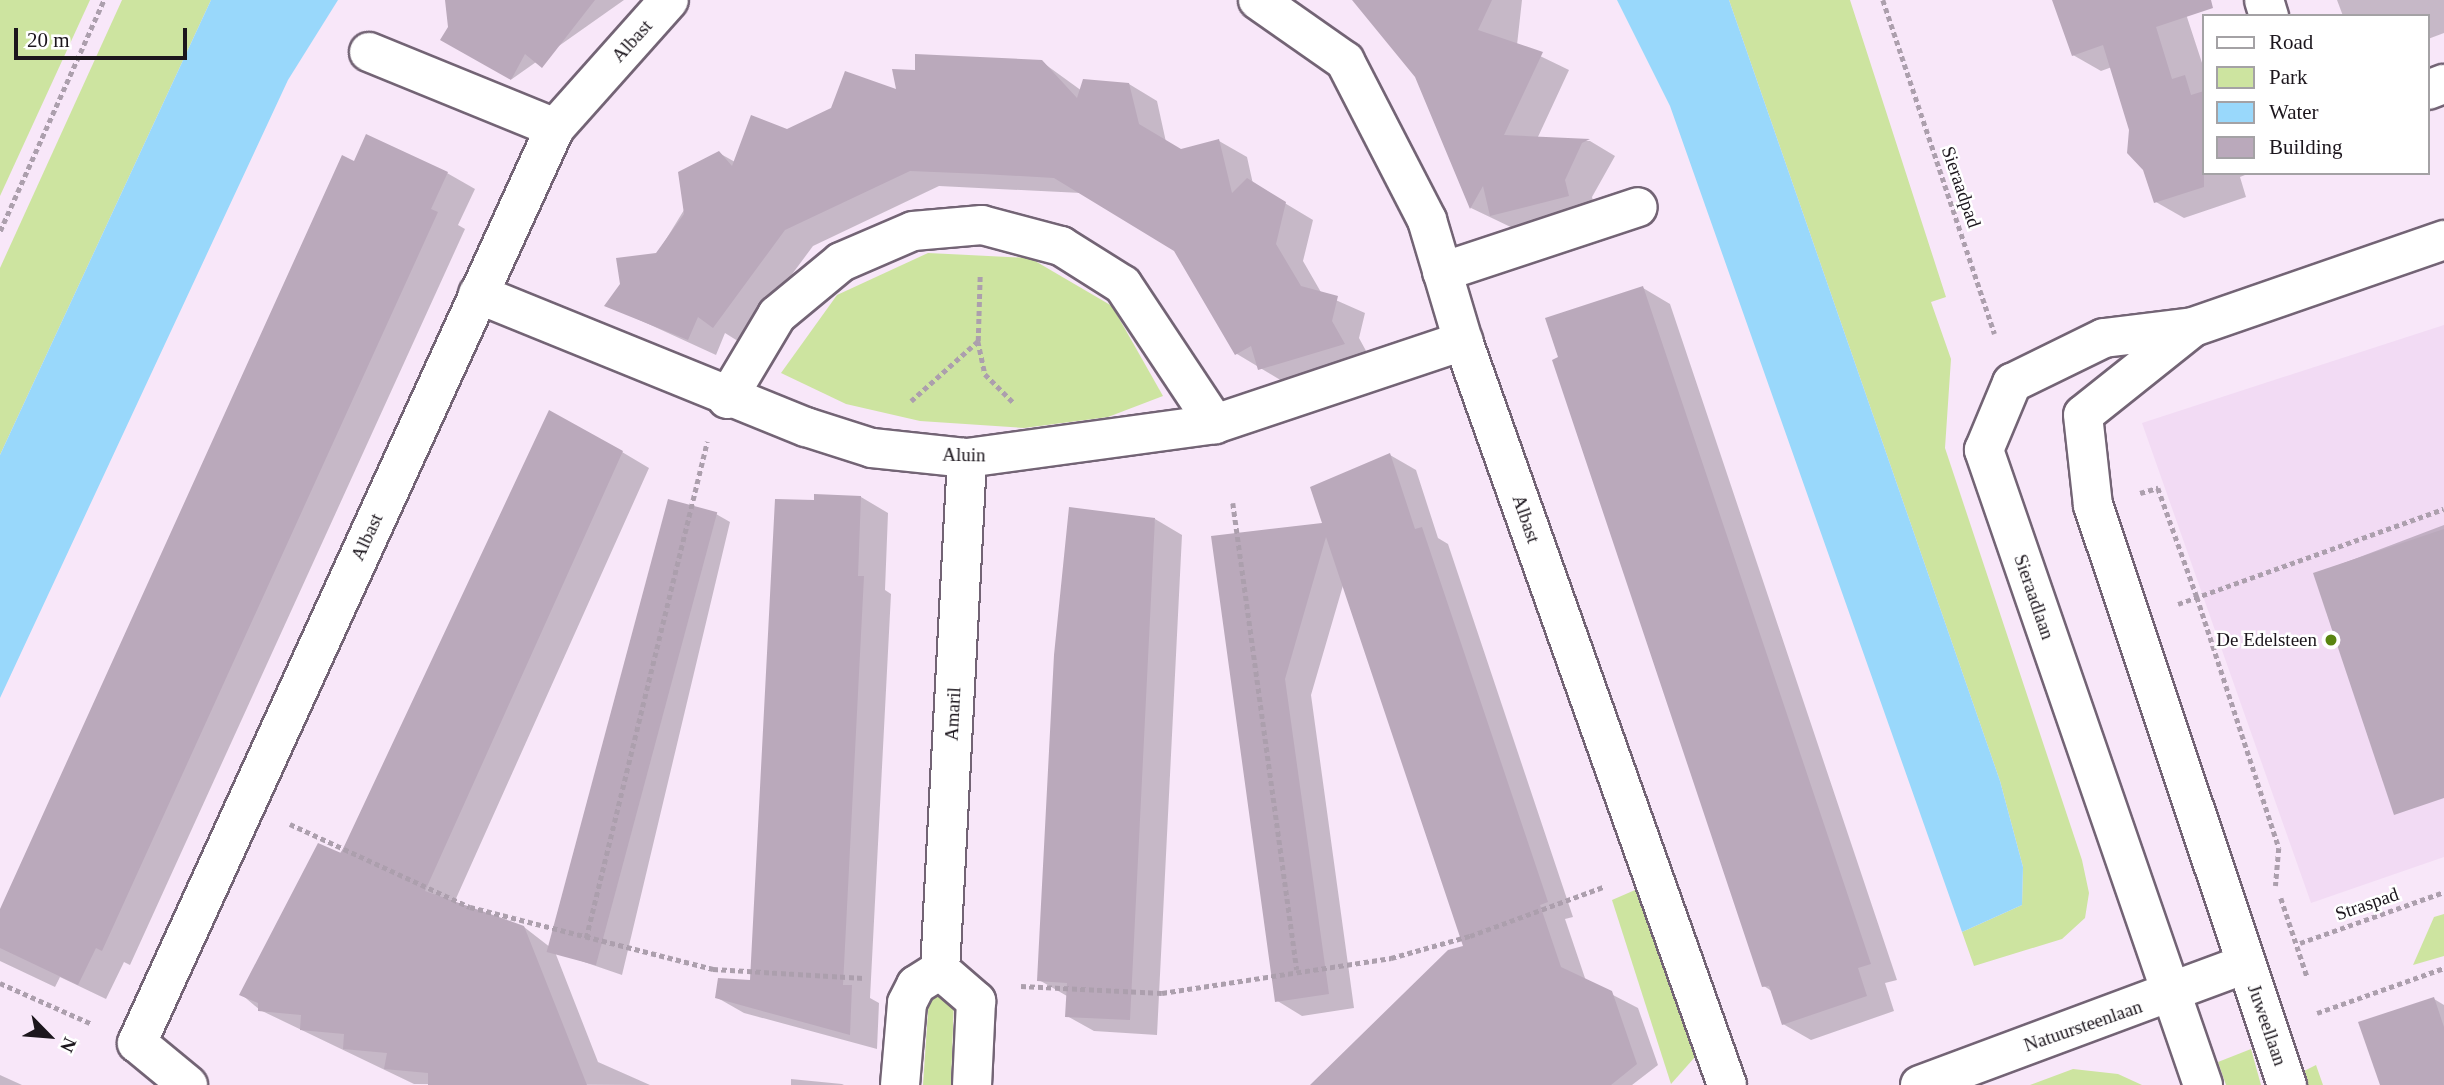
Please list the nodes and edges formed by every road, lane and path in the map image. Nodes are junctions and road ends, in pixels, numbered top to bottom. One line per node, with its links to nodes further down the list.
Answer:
1 (104, 0): 9 (path)
2 (668, 0): 6 (street, Albast)
3 (1258, 0): 11 (street, Albast)
4 (1883, 0): 16 (path, Sieraadpad)
5 (369, 52): 6 (street)
6 (555, 128): 12 (street, Albast)
7 (1638, 207): 11 (street)
8 (982, 225): 14 (path); 17 (street); 18 (street)
9 (0, 231)
10 (2444, 240): 13 (street)
11 (1442, 272): 15 (street, Albast)
12 (478, 294): 17 (street, Aluin); 25 (street, Albast)
13 (2193, 327): 16 (street); 24 (street)
14 (978, 341): 19 (path); 20 (path)
15 (1463, 341): 18 (street, Aluin); 26 (street, Albast)
16 (2011, 383): 35 (street, Sieraadlaan)
17 (723, 397): 19 (street, Aluin); 28 (path)
18 (1214, 424): 20 (street, Aluin)
19 (872, 448): 21 (street, Aluin)
20 (1057, 448): 21 (street, Aluin)
21 (967, 458): 32 (street, Amaril)
22 (1233, 503): 33 (path)
23 (2444, 509): 24 (path)
24 (2132, 622): 30 (street)
25 (246, 803): 28 (path); 37 (street, Albast)
26 (1650, 869): 33 (path); 41 (street, Albast)
27 (2444, 892): 29 (path, Straspad)
28 (586, 938): 32 (path)
29 (2300, 943)
30 (2246, 964): 35 (street, Natuursteenlaan); 36 (street, Juweellaan)
31 (2444, 968): 36 (path)
32 (940, 970): 33 (path); 39 (street); 40 (street)
33 (1297, 970)
34 (0, 983): 37 (path)
35 (2174, 994): 42 (street, Natuursteenlaan); 43 (street)
36 (2270, 1030): 44 (street, Juweellaan)
37 (137, 1044): 38 (street)
38 (188, 1085)
39 (901, 1085)
40 (972, 1085)
41 (1727, 1085)
42 (1920, 1085)
43 (2203, 1085)
44 (2287, 1085)

